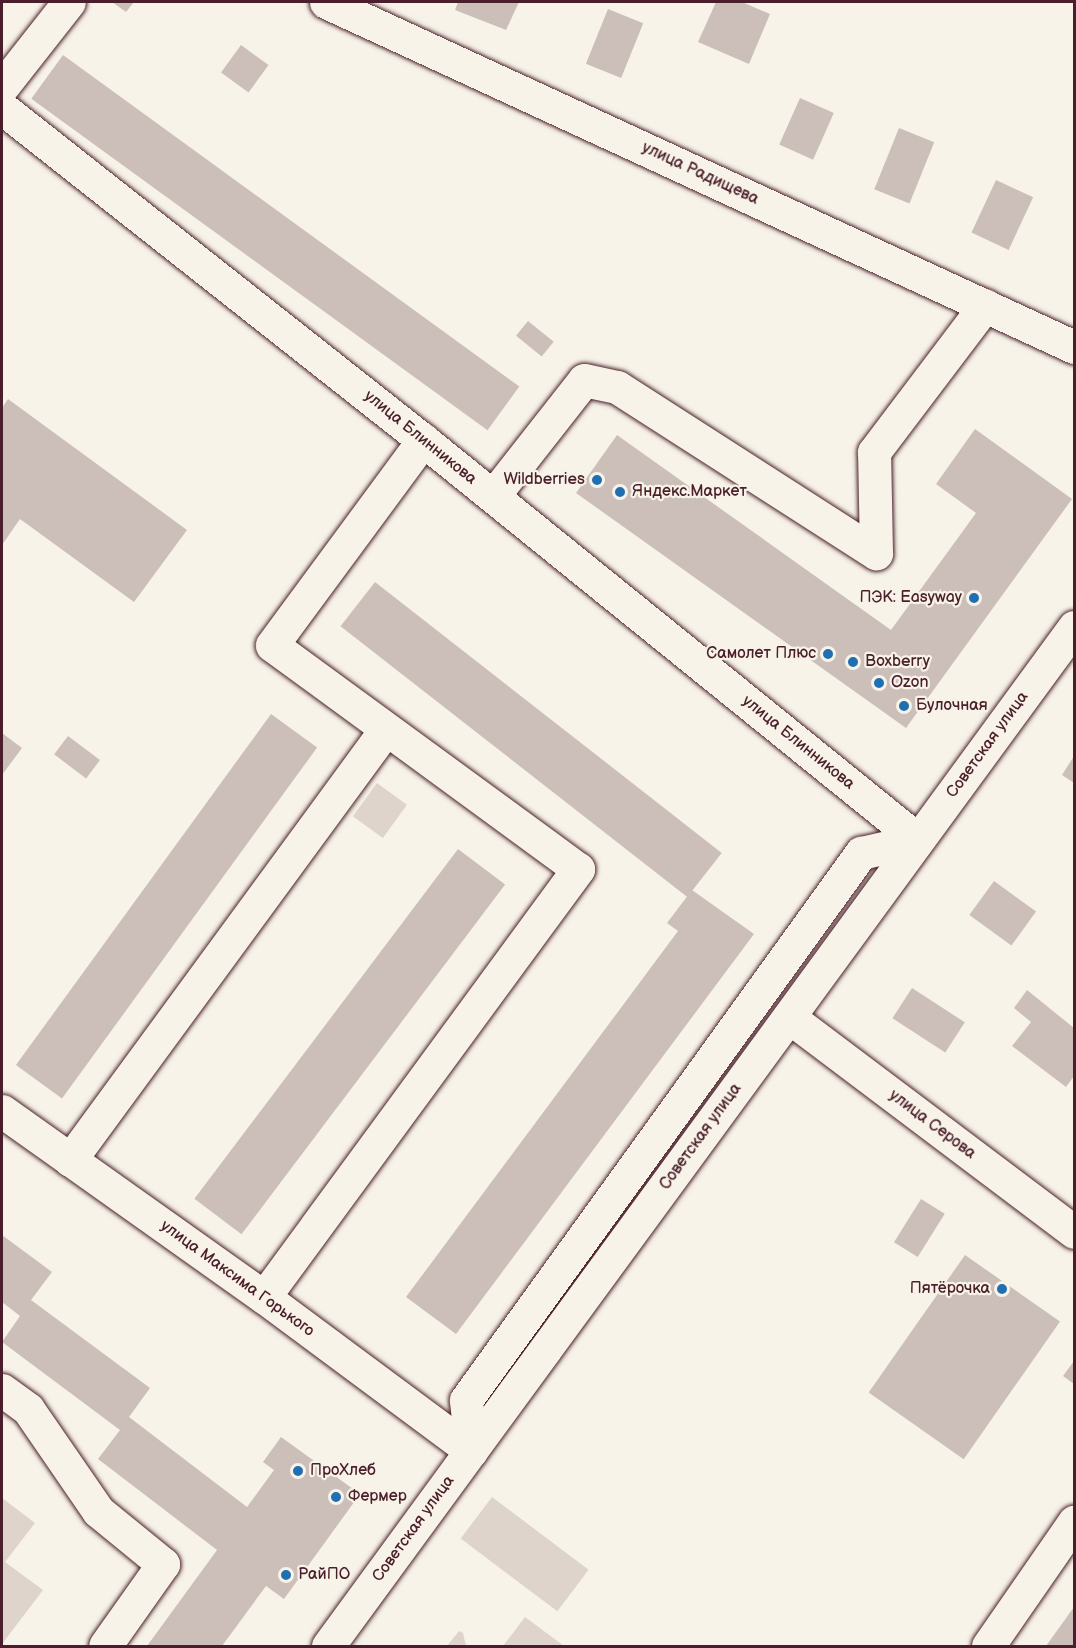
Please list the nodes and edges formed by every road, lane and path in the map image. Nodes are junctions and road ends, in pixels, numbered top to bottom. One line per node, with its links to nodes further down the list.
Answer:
1 (69, 2): 3 (street)
2 (326, 2): 5 (street, улица Радищева)
3 (2, 87)
4 (2, 108): 7 (street, улица Блинникова)
5 (985, 305): 6 (street, улица Радищева); 8 (street)
6 (1074, 346)
7 (423, 440): 8 (street, улица Блинникова); 10 (street)
8 (493, 496): 11 (street, улица Блинникова)
9 (1074, 628): 11 (street, Советская улица)
10 (386, 729): 14 (street); 16 (street)
11 (918, 840): 12 (street, Советская улица); 18 (street)
12 (789, 1017): 15 (street, улица Серова); 18 (street, Советская улица)
13 (2, 1111): 14 (street, улица Максима Горького)
14 (70, 1160): 16 (street, улица Максима Горького)
15 (1074, 1232)
16 (264, 1297): 18 (street, улица Максима Горького)
17 (2, 1390): 20 (street)
18 (471, 1451): 21 (street, Советская улица)
19 (1074, 1522): 22 (street)
20 (105, 1647)
21 (328, 1647)
22 (988, 1647)

